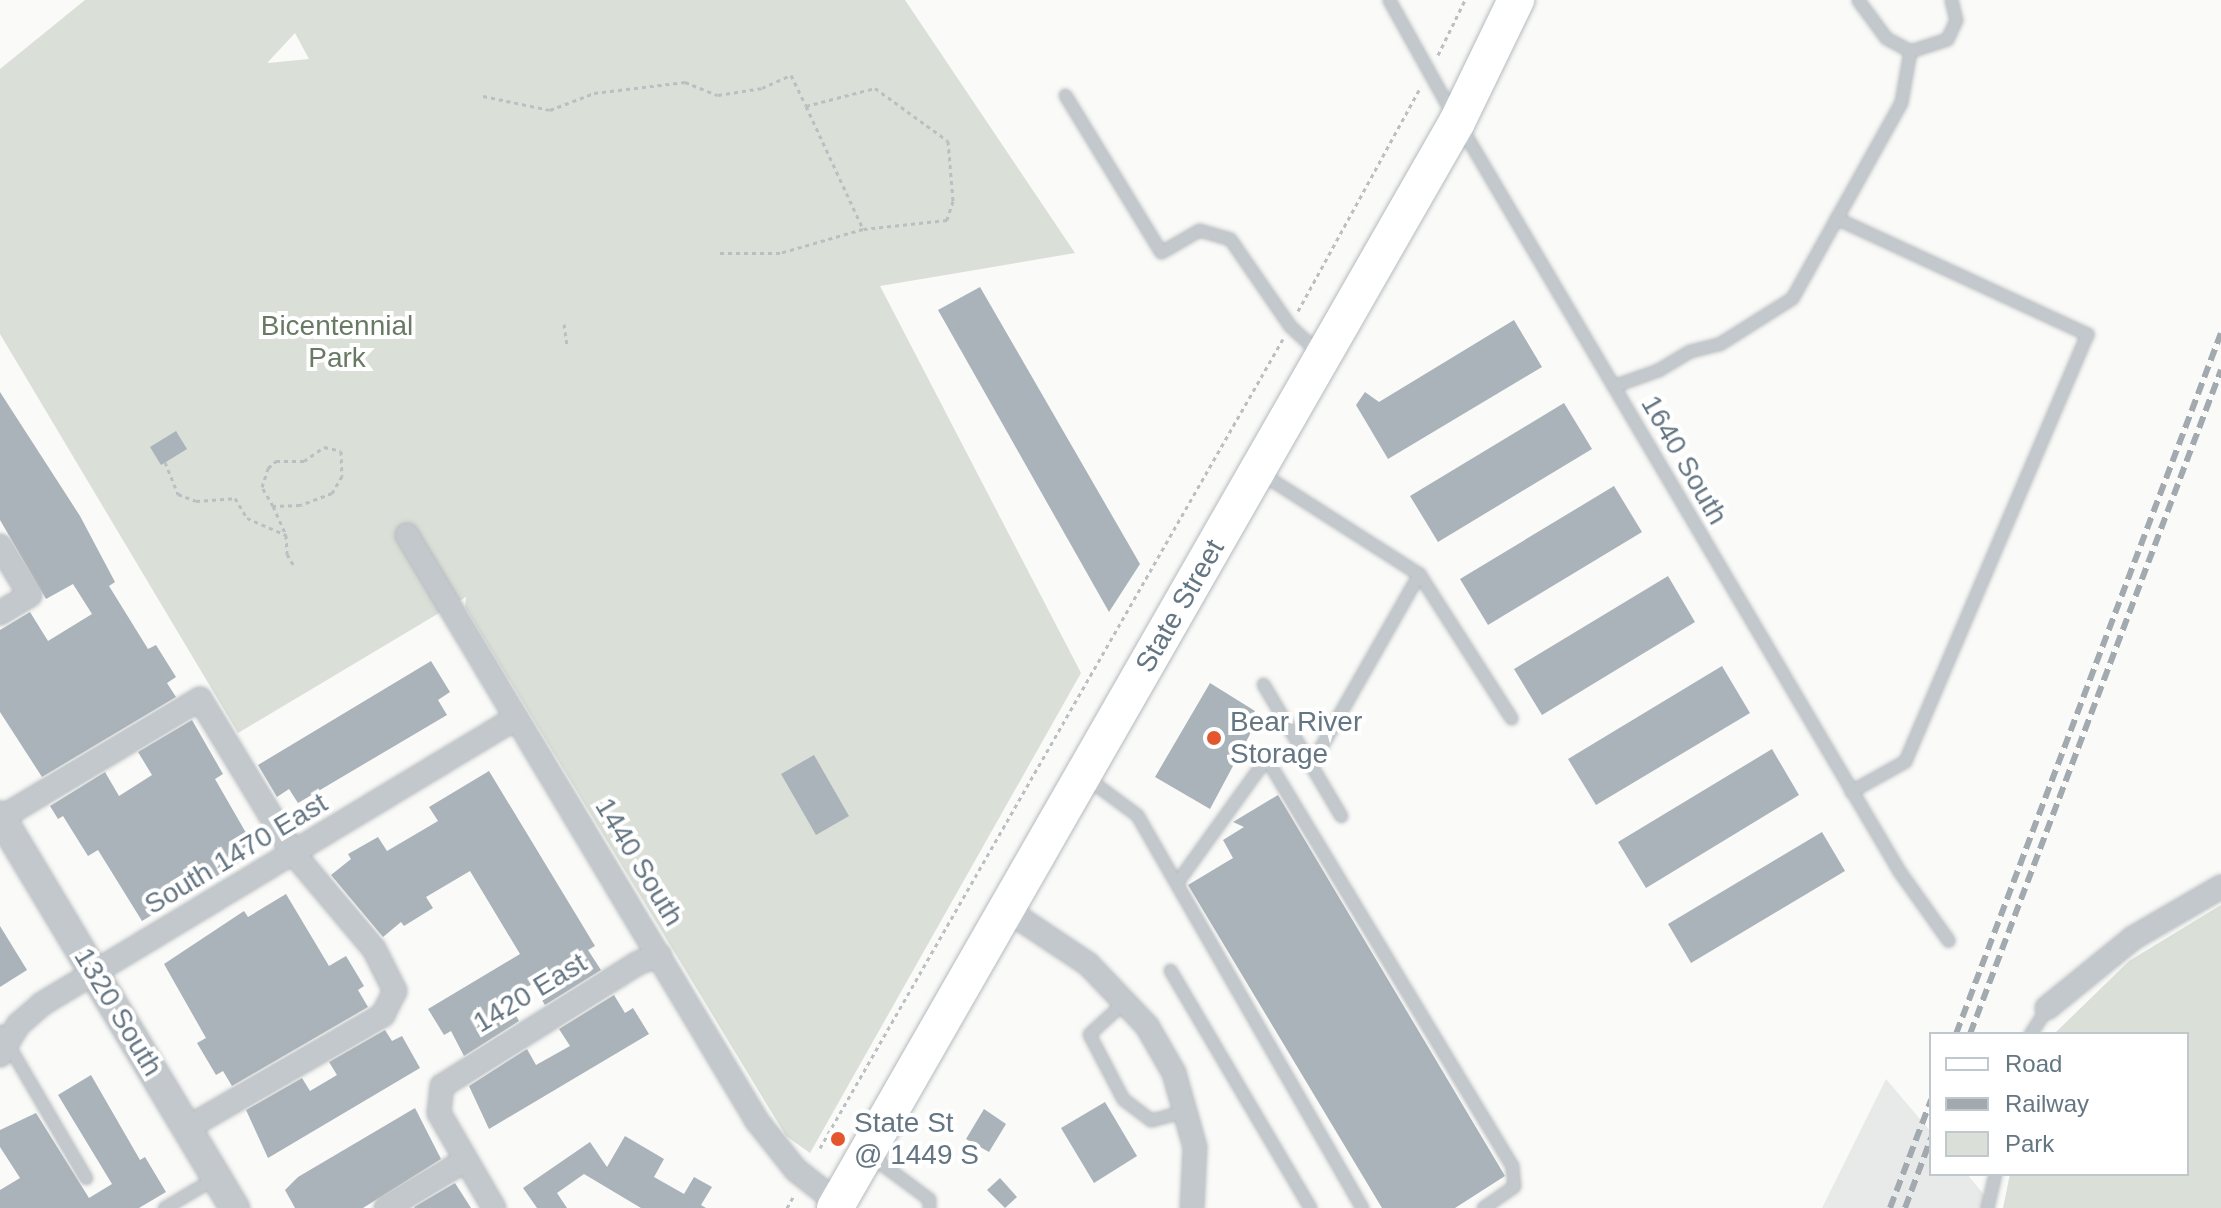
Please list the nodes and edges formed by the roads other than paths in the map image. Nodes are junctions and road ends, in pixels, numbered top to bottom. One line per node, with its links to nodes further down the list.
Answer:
1 (1389, 0): 7 (lane, 1640 South)
2 (1516, 0): 7 (main road, State Street)
3 (1858, 0): 5 (lane)
4 (1951, 0): 5 (lane)
5 (1910, 51): 8 (lane)
6 (1065, 95): 9 (lane)
7 (1457, 122): 9 (main road, State Street); 10 (lane, 1640 South)
8 (1836, 218): 10 (lane); 21 (lane)
9 (1323, 356): 11 (main road, State Street)
10 (1613, 386): 21 (lane, 1640 South)
11 (1258, 470): 14 (lane); 20 (main road, State Street)
12 (407, 535): 17 (street, 1440 South)
13 (0, 546): 15 (street)
14 (1419, 574): 18 (lane); 19 (lane)
15 (0, 613)
16 (1263, 684): 19 (lane)
17 (516, 718): 24 (street, South 1470 East); 29 (street, 1440 South)
18 (1511, 718)
19 (1311, 764): 22 (lane)
20 (1083, 775): 25 (lane); 27 (main road, State Street)
21 (1851, 791): 28 (lane, 1640 South)
22 (1341, 816)
23 (0, 817): 24 (street); 31 (street, 1320 South)
24 (294, 854): 31 (street, South 1470 East); 37 (street)
25 (1177, 882): 51 (lane); 52 (lane)
26 (2221, 887): 33 (street)
27 (1007, 910): 32 (street); 38 (main road, State Street)
28 (1948, 940)
29 (660, 955): 39 (street, 1420 East); 43 (street, 1440 South)
30 (1170, 970): 50 (lane)
31 (95, 974): 35 (street, South 1470 East); 37 (street, 1320 South)
32 (1124, 1002): 36 (street); 36 (lane)
33 (2047, 1008): 34 (lane)
34 (2031, 1032)
35 (2, 1042): 42 (lane)
36 (1185, 1111): 49 (street)
37 (187, 1128): 41 (street, 1320 South)
38 (867, 1153): 43 (main road, State Street); 48 (lane)
39 (466, 1160): 46 (street); 47 (street)
40 (1995, 1176): 53 (lane)
41 (217, 1177): 44 (lane); 45 (street, 1320 South)
42 (86, 1178)
43 (836, 1206)
44 (164, 1208)
45 (235, 1208)
46 (386, 1208)
47 (494, 1208)
48 (929, 1208)
49 (1192, 1208)
50 (1310, 1208)
51 (1362, 1208)
52 (1483, 1208)
53 (1987, 1208)

